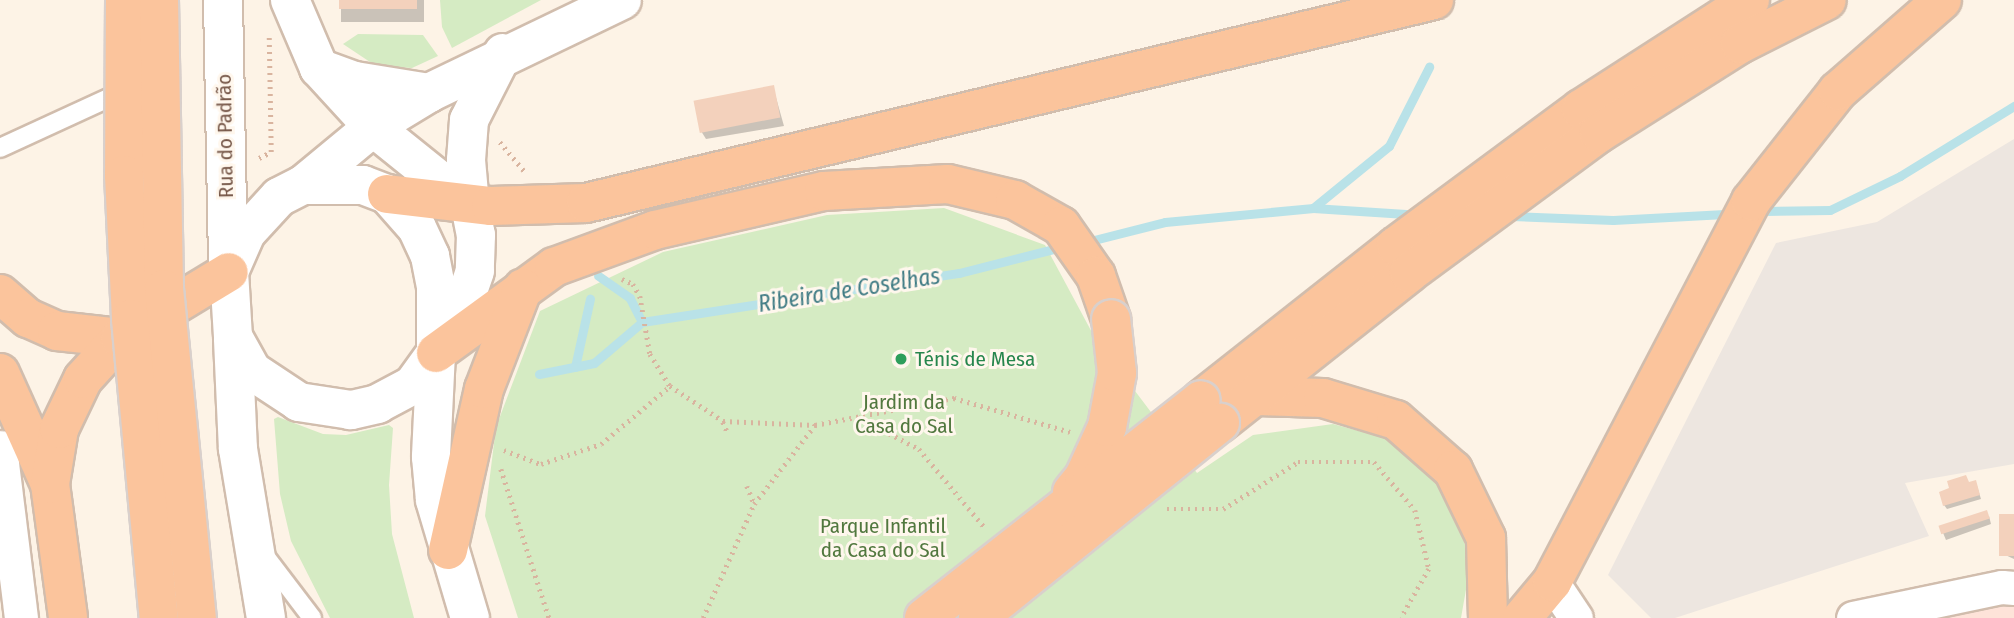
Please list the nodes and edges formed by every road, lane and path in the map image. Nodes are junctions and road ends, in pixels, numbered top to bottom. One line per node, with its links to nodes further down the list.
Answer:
1 (124, 0): 53 (highway, bridge)
2 (149, 0): 16 (lane)
3 (159, 0): 48 (highway, bridge)
4 (223, 0): 21 (main road, Rua do Padrão)
5 (290, 0): 12 (main road)
6 (622, 0): 11 (main road)
7 (1434, 0): 20 (highway)
8 (1750, 0): 31 (highway)
9 (1827, 0): 30 (highway)
10 (1942, 0): 49 (highway)
11 (503, 54): 13 (main road); 20 (main road)
12 (319, 68): 13 (main road); 14 (main road)
13 (429, 93): 14 (main road)
14 (373, 127): 18 (main road); 20 (main road)
15 (494, 135): 17 (path)
16 (0, 148)
17 (529, 177)
18 (303, 185): 19 (main road); 21 (main road)
19 (387, 194): 20 (highway); 27 (main road)
20 (470, 205): 27 (main road)
21 (229, 272): 25 (main road); 26 (highway)
22 (618, 277): 29 (path)
23 (523, 286): 27 (highway); 45 (highway, bridge); 47 (highway)
24 (0, 294): 26 (highway)
25 (233, 337): 27 (main road); 46 (main road)
26 (120, 338): 40 (highway)
27 (436, 353): 47 (main road)
28 (0, 373): 40 (highway)
29 (670, 386): 33 (path); 37 (path)
30 (1257, 396): 31 (highway); 65 (highway)
31 (1210, 412): 45 (highway, bridge); 63 (highway, bridge)
32 (858, 416): 34 (path); 36 (path); 44 (path)
33 (723, 421): 34 (path); 35 (path)
34 (815, 425): 42 (path)
35 (728, 434)
36 (1081, 435)
37 (493, 446)
38 (0, 447): 51 (street)
39 (497, 458): 59 (path)
40 (50, 484): 52 (highway)
41 (747, 486): 42 (path)
42 (754, 504): 60 (path)
43 (1162, 508): 64 (path)
44 (998, 526)
45 (1043, 534): 61 (highway, bridge); 62 (lane)
46 (250, 537): 56 (main road); 57 (lane)
47 (448, 550): 58 (main road)
48 (187, 552): 54 (highway, bridge); 55 (highway, bridge)
49 (1552, 582): 66 (highway); 67 (street)
50 (2014, 588): 68 (street)
51 (21, 618)
52 (68, 618)
53 (159, 618)
54 (197, 618)
55 (208, 618)
56 (266, 618)
57 (312, 618)
58 (470, 618)
59 (549, 618)
60 (703, 618)
61 (924, 618)
62 (951, 618)
63 (978, 618)
64 (1401, 618)
65 (1488, 618)
66 (1522, 618)
67 (1576, 618)
68 (1853, 618)

